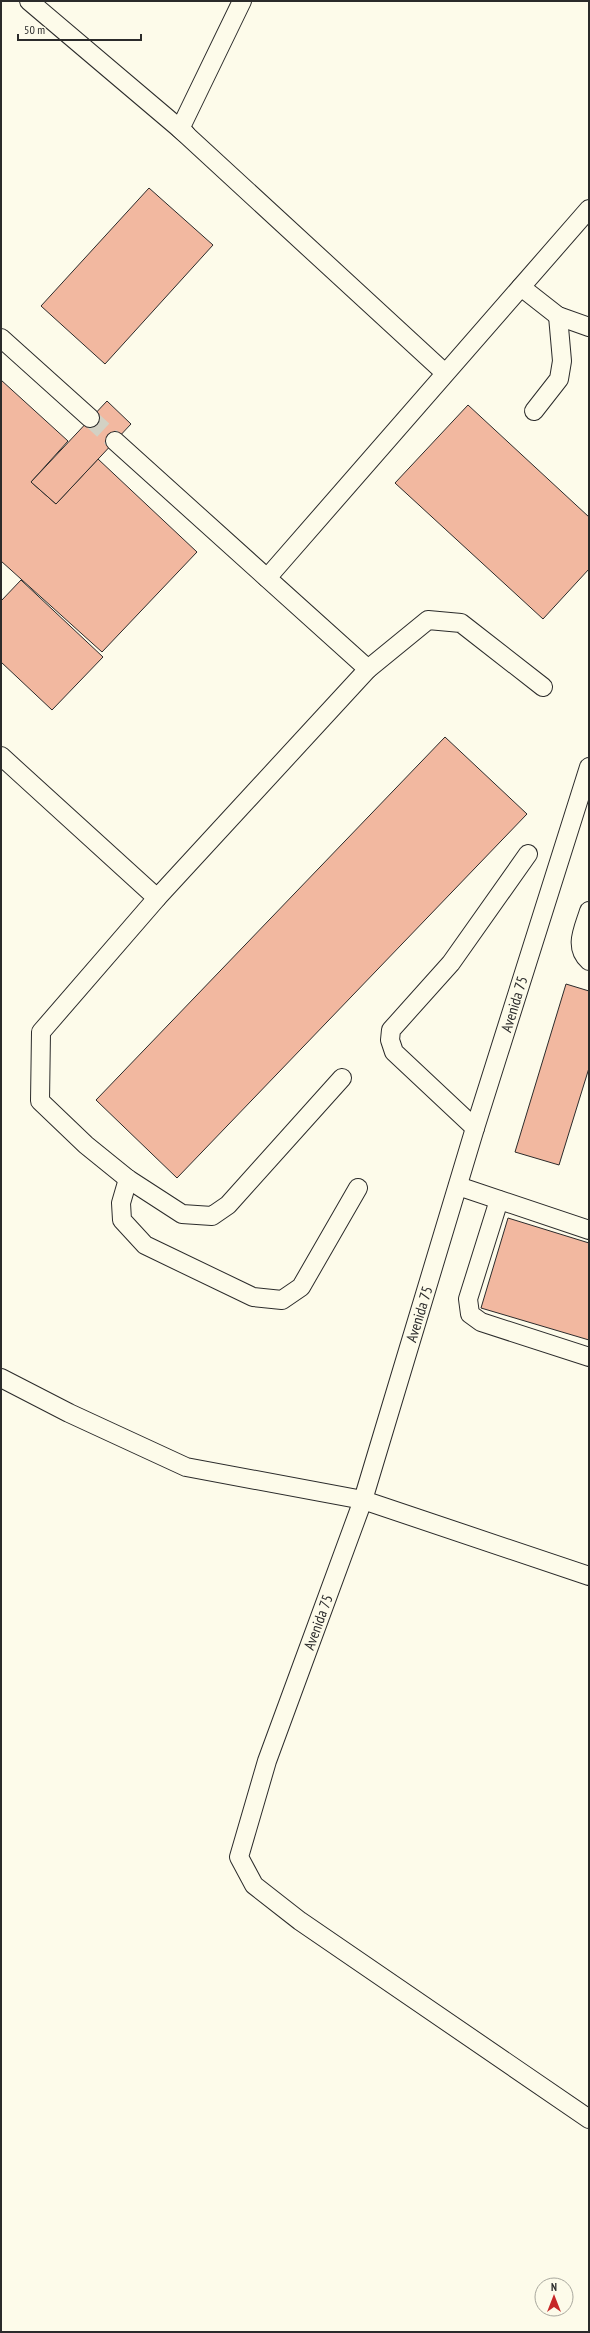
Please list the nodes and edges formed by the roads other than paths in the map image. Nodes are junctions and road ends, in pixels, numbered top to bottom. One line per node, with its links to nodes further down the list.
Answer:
1 (29, 1): 3 (street)
2 (242, 1): 3 (street)
3 (186, 134): 9 (street)
4 (589, 209): 5 (street)
5 (521, 287): 6 (street); 9 (street)
6 (558, 316): 7 (street); 10 (street)
7 (589, 327)
8 (1, 338): 11 (street)
9 (445, 373): 13 (street)
10 (534, 411)
11 (90, 418)
12 (115, 441): 13 (street)
13 (267, 578): 14 (street)
14 (368, 669): 15 (street); 19 (street)
15 (544, 687)
16 (1, 756): 19 (street)
17 (589, 767): 23 (street, Avenida 75)
18 (528, 854): 23 (street)
19 (157, 898): 24 (street)
20 (589, 911): 21 (street)
21 (589, 961)
22 (342, 1078): 24 (street)
23 (475, 1128): 25 (street, Avenida 75)
24 (128, 1178): 26 (street)
25 (458, 1186): 27 (street); 31 (street, Avenida 75)
26 (358, 1188)
27 (499, 1200): 28 (street); 29 (street)
28 (589, 1230)
29 (589, 1357)
30 (1, 1378): 31 (street)
31 (362, 1500): 32 (street); 33 (street, Avenida 75)
32 (589, 1576)
33 (589, 2119)

